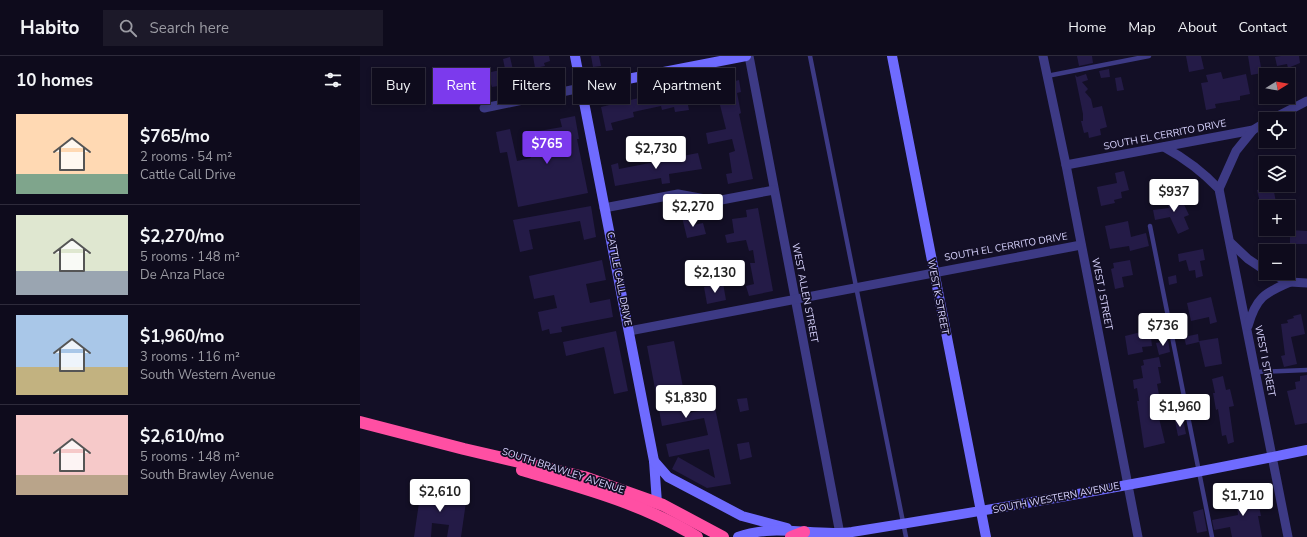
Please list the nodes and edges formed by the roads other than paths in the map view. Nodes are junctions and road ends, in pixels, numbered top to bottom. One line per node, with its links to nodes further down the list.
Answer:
1 (575, 56): 7 (street, CATTLE CALL DRIVE)
2 (747, 56): 9 (street); 20 (street, WEST ALLEN STREET)
3 (810, 56): 30 (lane)
4 (892, 56): 26 (street, WEST K STREET)
5 (1043, 56): 8 (street, WEST J STREET)
6 (1150, 56): 8 (lane)
7 (577, 68)
8 (1047, 76): 18 (street, WEST J STREET)
9 (630, 79)
10 (573, 90): 13 (street)
11 (1307, 101): 14 (street)
12 (584, 104): 21 (street, CATTLE CALL DRIVE)
13 (484, 108)
14 (1286, 112)
15 (1259, 126): 16 (street, SOUTH EL CERRITO DRIVE)
16 (1253, 130): 17 (street, SOUTH EL CERRITO DRIVE); 19 (street)
17 (1164, 147): 18 (street, SOUTH EL CERRITO DRIVE); 19 (street)
18 (1066, 165): 24 (street, WEST J STREET)
19 (1219, 189): 23 (street, WEST I STREET)
20 (774, 190): 21 (street); 31 (street, WEST ALLEN STREET)
21 (604, 208): 33 (street, CATTLE CALL DRIVE)
22 (1150, 226): 41 (lane)
23 (1231, 243): 25 (street); 32 (street, WEST I STREET)
24 (1081, 244): 26 (street, SOUTH EL CERRITO DRIVE); 42 (street, WEST J STREET)
25 (1259, 266)
26 (934, 272): 30 (street, SOUTH EL CERRITO DRIVE); 44 (street, WEST K STREET)
27 (1285, 280): 28 (street)
28 (1290, 282): 29 (street); 32 (street)
29 (1307, 282)
30 (855, 287): 31 (street, SOUTH EL CERRITO DRIVE); 45 (lane)
31 (795, 299): 33 (street, SOUTH EL CERRITO DRIVE); 47 (street, WEST ALLEN STREET)
32 (1247, 328): 35 (street, WEST I STREET)
33 (629, 331): 40 (street, CATTLE CALL DRIVE)
34 (1307, 370): 35 (lane)
35 (1256, 372): 39 (street, WEST I STREET)
36 (360, 422): 37 (highway, SOUTH BRAWLEY AVENUE)
37 (464, 449): 43 (highway, SOUTH BRAWLEY AVENUE); 48 (highway, SOUTH BRAWLEY AVENUE)
38 (1307, 450): 39 (street, SOUTH WESTERN AVENUE)
39 (1273, 457): 41 (street, SOUTH WESTERN AVENUE); 56 (street, WEST I STREET)
40 (654, 461): 43 (street, CATTLE CALL DRIVE); 46 (street, SOUTH WESTERN AVENUE)
41 (1199, 471): 42 (street, SOUTH WESTERN AVENUE); 55 (lane)
42 (1127, 484): 44 (street, SOUTH WESTERN AVENUE); 54 (street, WEST J STREET)
43 (657, 503): 49 (highway, SOUTH BRAWLEY AVENUE)
44 (980, 512): 45 (street, SOUTH WESTERN AVENUE); 53 (street, WEST K STREET)
45 (903, 524): 47 (street, SOUTH WESTERN AVENUE); 52 (lane)
46 (804, 532): 47 (street, SOUTH WESTERN AVENUE); 50 (street, SOUTH WESTERN AVENUE); 51 (highway)
47 (840, 534)
48 (697, 537)
49 (723, 537)
50 (738, 537)
51 (791, 537)
52 (906, 537)
53 (986, 537)
54 (1138, 537)
55 (1212, 537)
56 (1288, 537)

